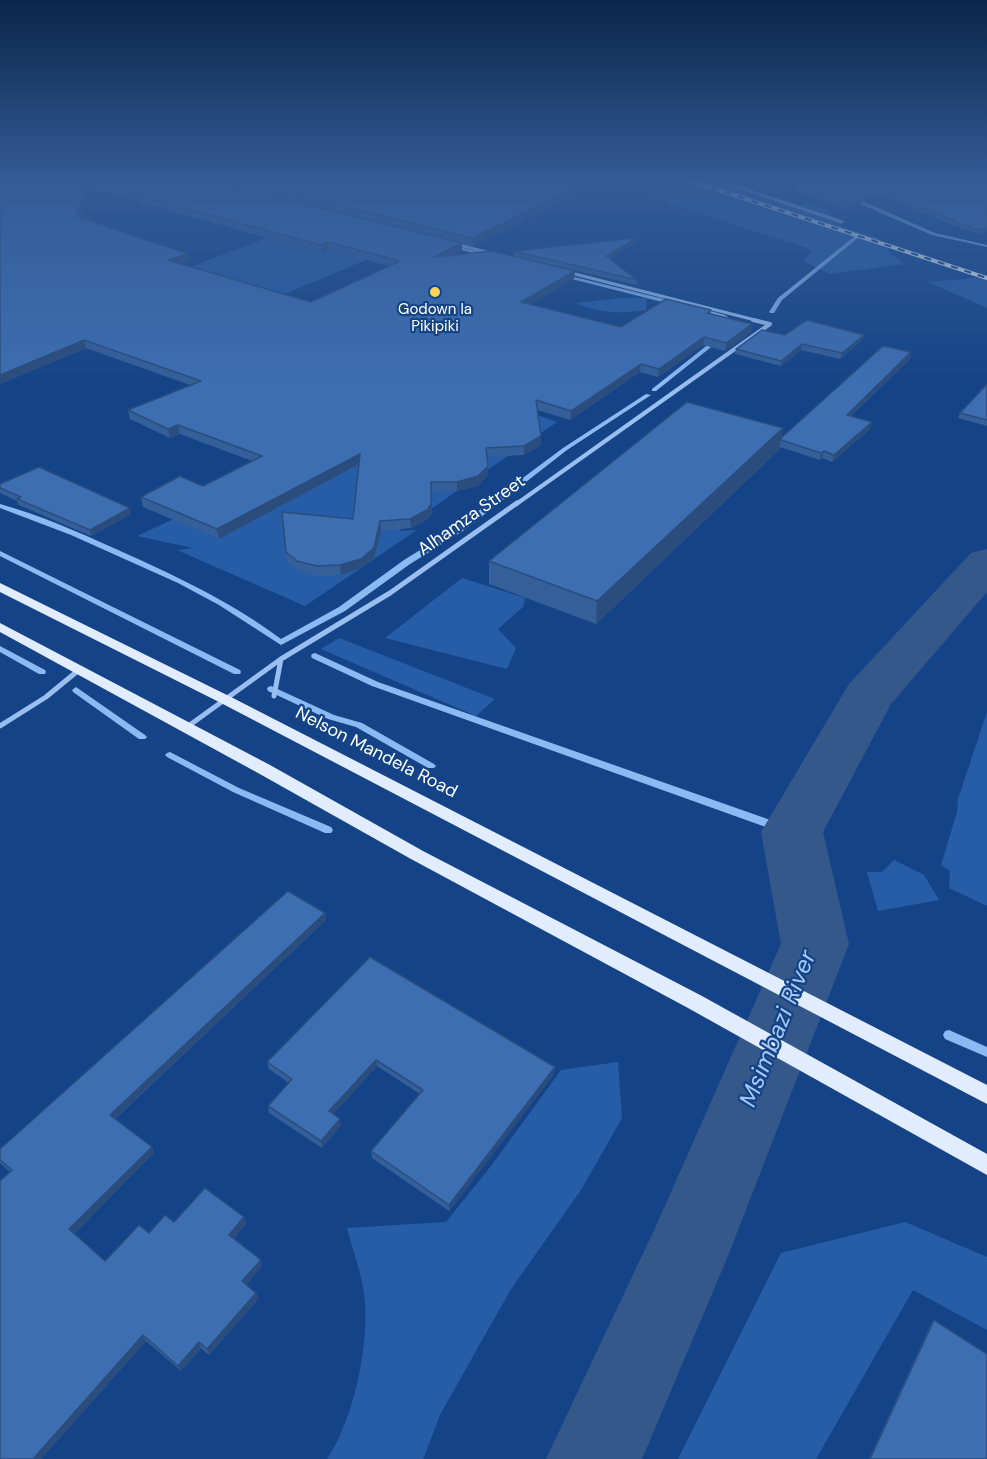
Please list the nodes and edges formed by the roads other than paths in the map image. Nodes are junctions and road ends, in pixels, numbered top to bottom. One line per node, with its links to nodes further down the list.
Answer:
1 (467, 247): 2 (street)
2 (497, 255)
3 (565, 272): 6 (street, Alhamza Street)
4 (0, 587): 9 (main road, Nelson Mandela Road)
5 (0, 627): 7 (main road)
6 (281, 659): 8 (street); 9 (street, Alhamza Street)
7 (80, 669): 10 (street); 11 (main road)
8 (274, 696)
9 (225, 700): 11 (street, Alhamza Street); 12 (main road, Nelson Mandela Road)
10 (0, 726)
11 (187, 727): 13 (main road)
12 (987, 1095)
13 (987, 1165)

